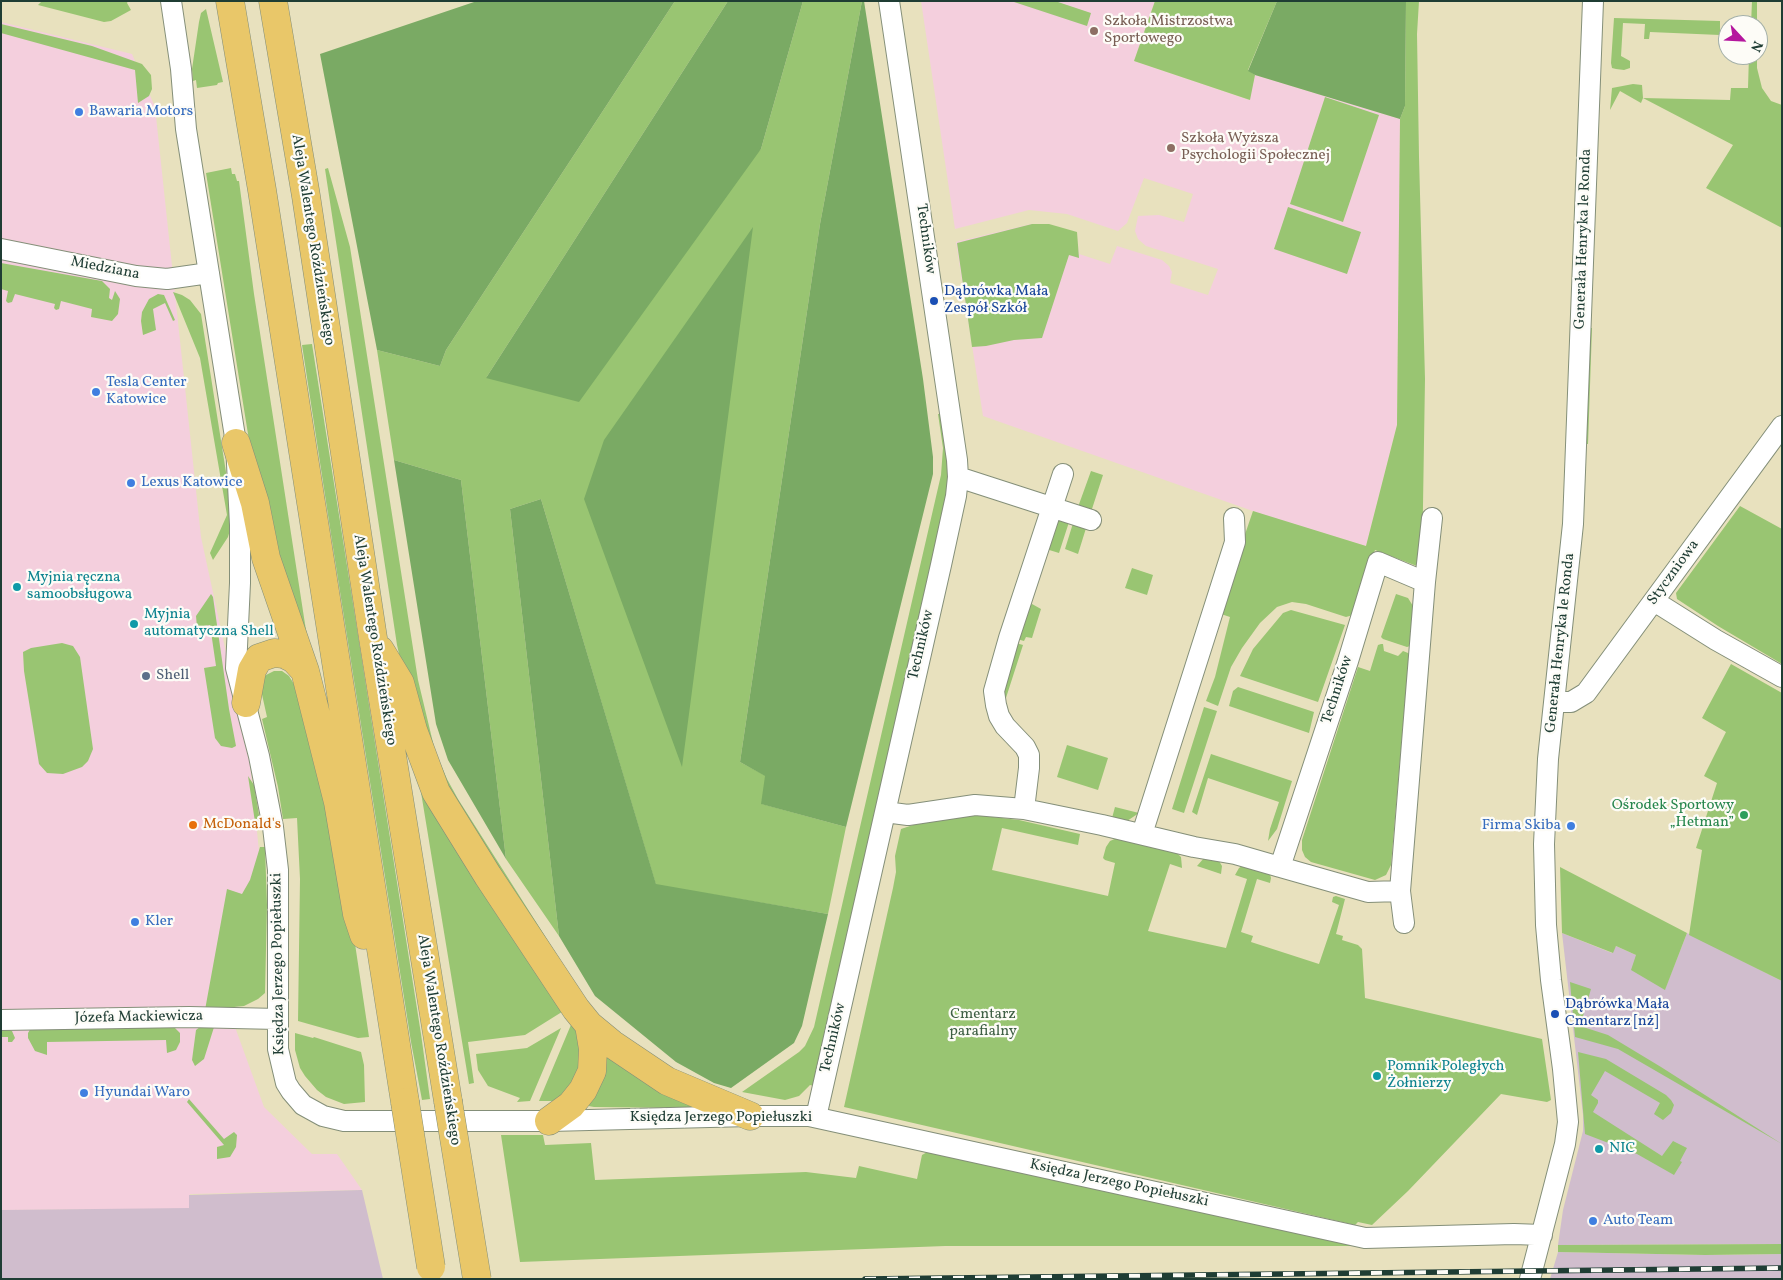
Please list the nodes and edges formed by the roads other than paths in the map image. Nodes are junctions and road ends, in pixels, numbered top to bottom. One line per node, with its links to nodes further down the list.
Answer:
1 (171, 1): 9 (street)
2 (230, 1): 31 (highway)
3 (273, 1): 7 (highway, Aleja Walentego Roździeńskiego)
4 (279, 1): 7 (highway)
5 (889, 1): 13 (street, Techników)
6 (1592, 1): 23 (street, Generała Henryka le Ronda)
7 (279, 32): 20 (highway, Aleja Walentego Roździeńskiego)
8 (1, 248): 9 (street, Miedziana)
9 (209, 273): 11 (street)
10 (1782, 426): 19 (street, Styczniowa)
11 (236, 443): 21 (highway); 24 (street)
12 (1063, 474): 14 (street)
13 (958, 477): 14 (street); 26 (street, Techników)
14 (1052, 508): 17 (street); 25 (street)
15 (1234, 518): 27 (street)
16 (1432, 518): 18 (street)
17 (1091, 520)
18 (1425, 582): 28 (street, Techników); 29 (street)
19 (1654, 601): 22 (street); 23 (street, Styczniowa)
20 (373, 638): 34 (highway); 40 (highway, Aleja Walentego Roździeńskiego, bridge)
21 (305, 672): 24 (highway); 31 (highway)
22 (1782, 677)
23 (1555, 702): 38 (street, Generała Henryka le Ronda)
24 (246, 703): 32 (street, Księdza Jerzego Popiełuszki)
25 (1024, 809): 26 (street); 27 (street)
26 (885, 812): 36 (street, Techników)
27 (1142, 834): 28 (street)
28 (1280, 867): 29 (street)
29 (1400, 891): 30 (street)
30 (1404, 923)
31 (390, 1004): 39 (highway, bridge)
32 (278, 1019): 33 (street, Józefa Mackiewicza); 37 (street, Księdza Jerzego Popiełuszki)
33 (1, 1020)
34 (589, 1025): 35 (highway); 37 (highway)
35 (750, 1116): 36 (street, Księdza Jerzego Popiełuszki); 37 (street, Księdza Jerzego Popiełuszki)
36 (816, 1117): 38 (street, Księdza Jerzego Popiełuszki)
37 (549, 1120)
38 (1542, 1235): 41 (street, Generała Henryka le Ronda)
39 (431, 1275)
40 (477, 1279)
41 (1530, 1279)

